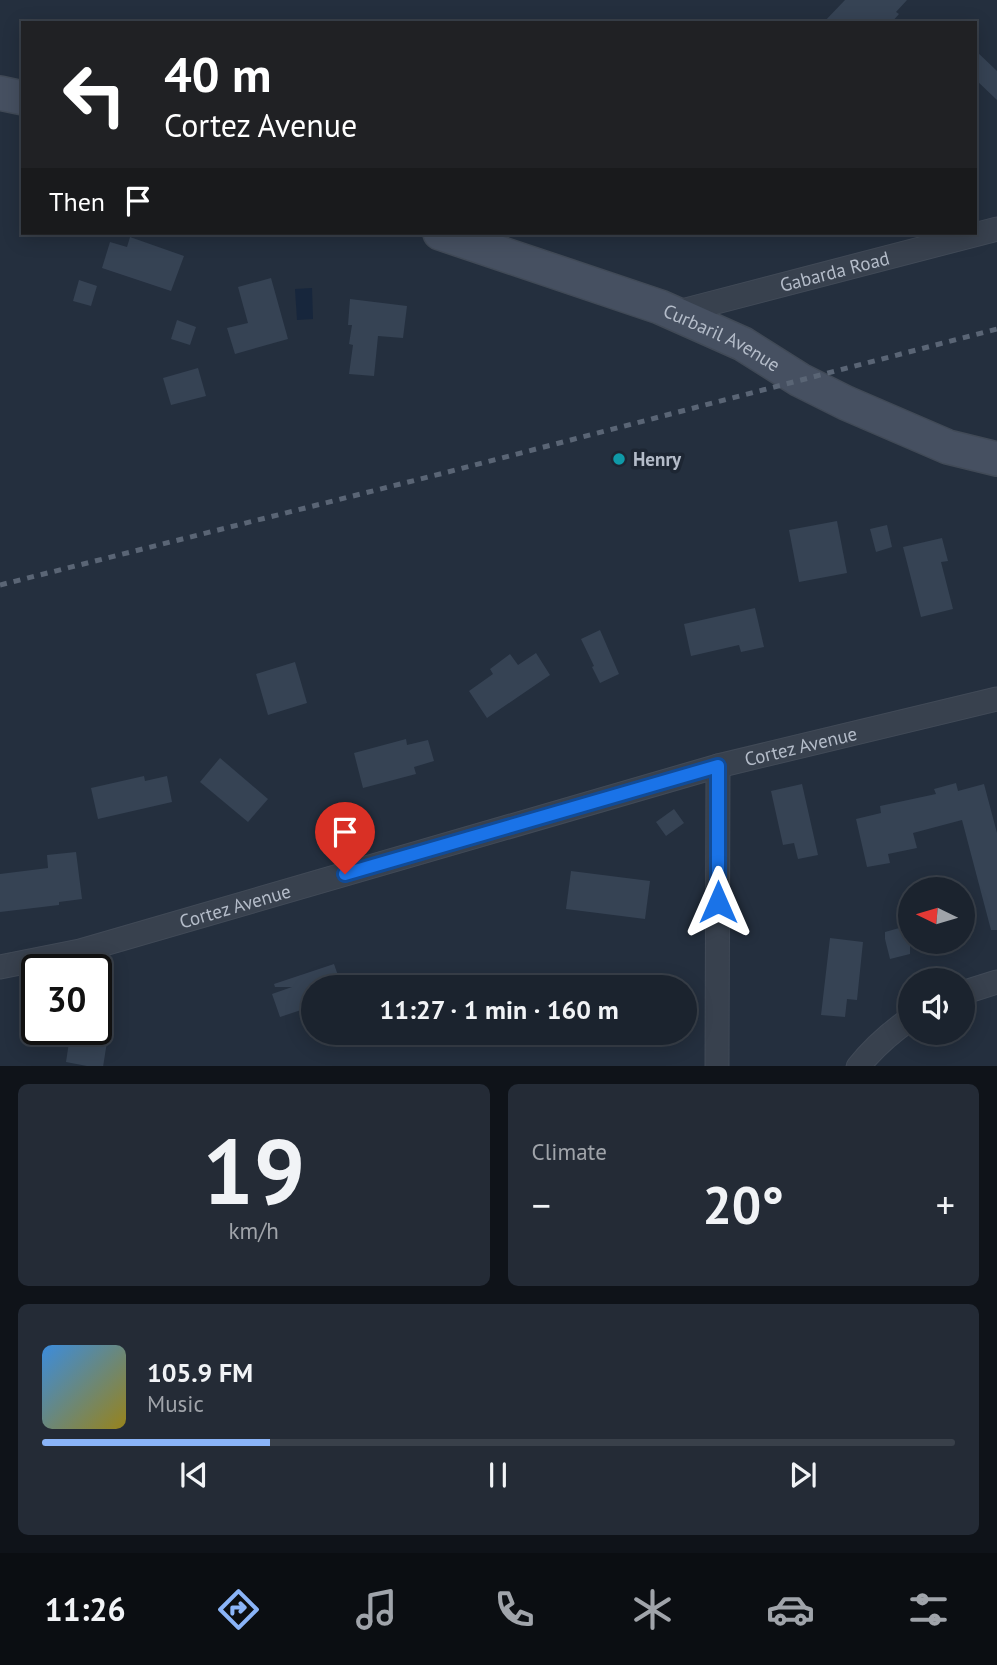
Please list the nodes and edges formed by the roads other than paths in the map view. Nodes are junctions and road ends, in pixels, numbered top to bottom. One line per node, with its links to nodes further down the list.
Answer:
1 (0, 93): 2 (street)
2 (21, 98)
3 (997, 229): 4 (street, Gabarda Road)
4 (977, 234)
5 (446, 235): 7 (street, Curbaril Avenue)
6 (974, 235): 7 (street, Gabarda Road)
7 (674, 313): 8 (street, Curbaril Avenue)
8 (997, 459)
9 (997, 699): 10 (street, Cortez Avenue)
10 (718, 766): 11 (street, Cortez Avenue); 15 (street)
11 (0, 967)
12 (997, 982): 13 (street)
13 (975, 989)
14 (898, 1027): 16 (street)
15 (717, 1066)
16 (858, 1066)

